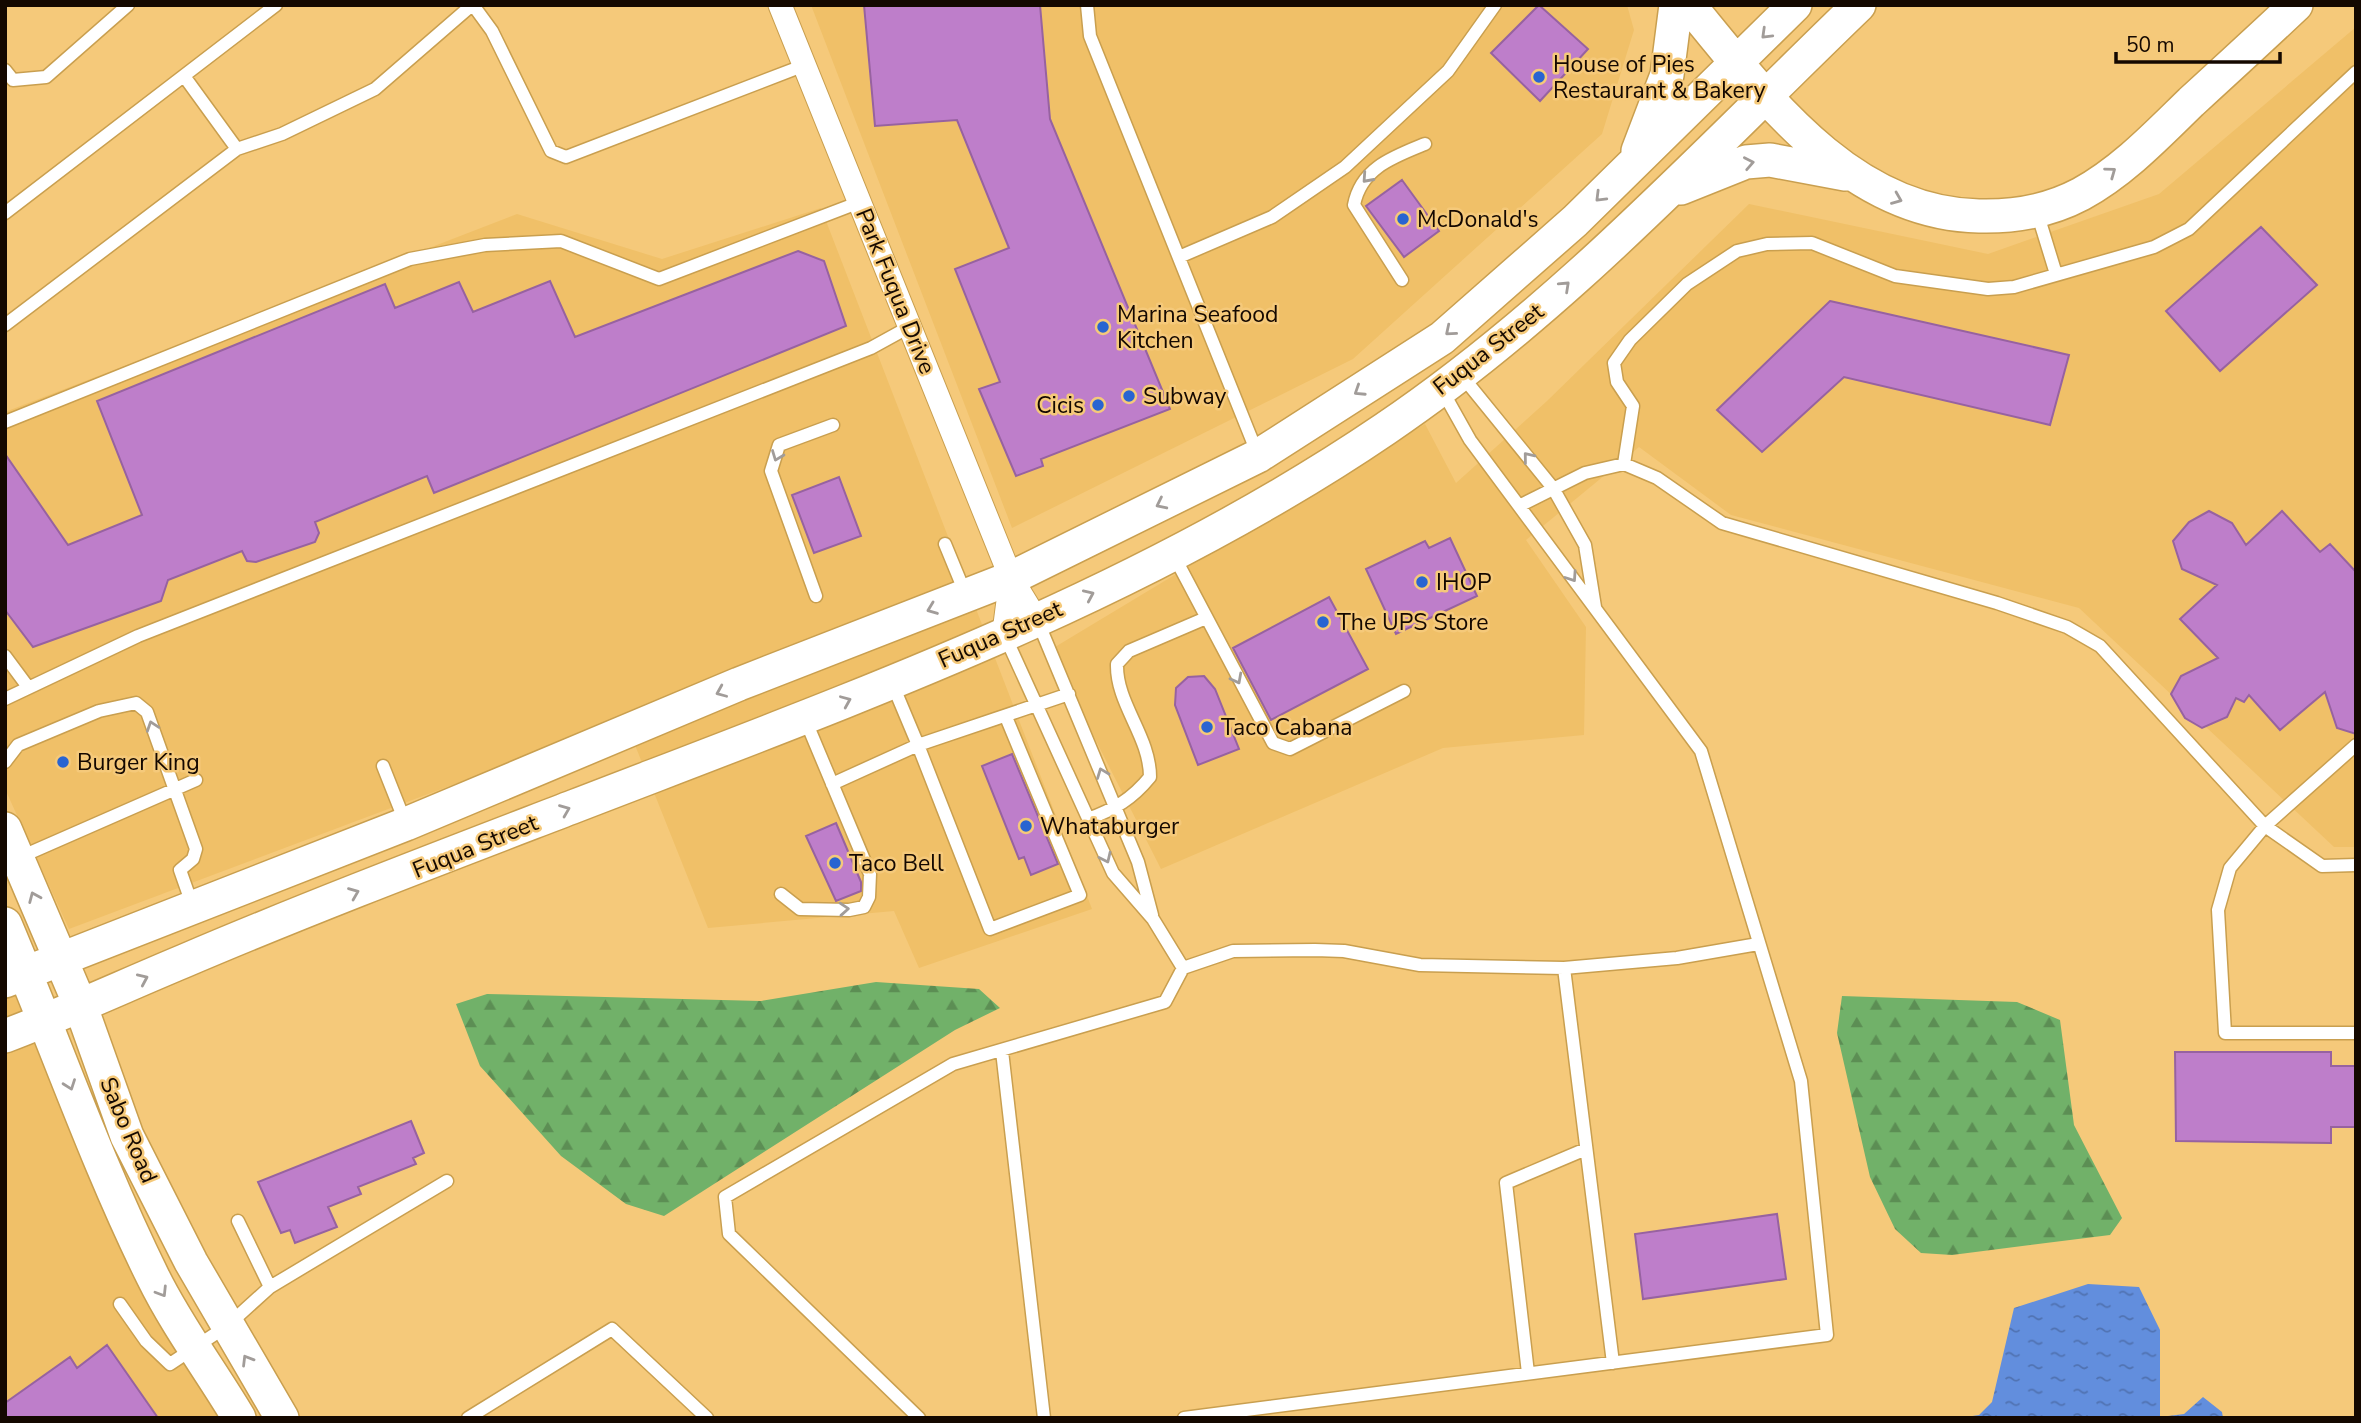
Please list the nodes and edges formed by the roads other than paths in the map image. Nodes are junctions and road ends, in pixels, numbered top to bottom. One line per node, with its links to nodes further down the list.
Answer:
1 (128, 5): 14 (lane)
2 (276, 5): 16 (lane)
3 (472, 5): 13 (lane); 19 (lane)
4 (780, 5): 13 (street, Park Fuqua Drive)
5 (1087, 5): 26 (lane)
6 (1495, 5): 26 (lane)
7 (1676, 5): 20 (main road)
8 (1689, 5): 12 (main road)
9 (1795, 5): 12 (main road, Fuqua Street, one-way to 12)
10 (1859, 5): 17 (main road, Fuqua Street)
11 (2296, 5): 24 (main road, one-way to 11)
12 (1736, 62): 17 (main road); 20 (main road, Fuqua Street)
13 (805, 65): 23 (street, Park Fuqua Drive)
14 (5, 70)
15 (2356, 72): 27 (lane)
16 (184, 76): 19 (lane); 25 (lane)
17 (1769, 97): 21 (main road); 22 (main road, Fuqua Street)
18 (1425, 144): 28 (lane, one-way to 28)
19 (237, 149): 29 (lane)
20 (1631, 166): 31 (main road, Fuqua Street, one-way to 31)
21 (1855, 177): 22 (main road, one-way to 21); 24 (main road, one-way to 24)
22 (1662, 195): 32 (main road, Fuqua Street, one-way to 22)
23 (860, 202): 30 (street, Park Fuqua Drive); 33 (lane)
24 (2037, 212): 27 (lane)
25 (5, 213)
26 (1179, 257): 35 (lane)
27 (2056, 274): 36 (lane)
28 (1402, 280)
29 (5, 326)
30 (911, 326): 42 (street, Park Fuqua Drive); 51 (lane)
31 (1416, 355): 32 (main road); 35 (main road, Fuqua Street, one-way to 35)
32 (1450, 381): 37 (lane, one-way to 32); 38 (main road, Fuqua Street); 39 (lane)
33 (5, 422)
34 (833, 425): 43 (lane, one-way to 43)
35 (1258, 456): 38 (main road); 42 (main road, Fuqua Street, one-way to 42)
36 (1624, 464): 37 (lane); 68 (lane)
37 (1553, 488): 39 (lane); 45 (lane)
38 (1290, 491): 41 (main road, Fuqua Street)
39 (1519, 506): 45 (lane, one-way to 45)
40 (945, 544): 44 (lane)
41 (1173, 554): 46 (lane); 47 (main road, Fuqua Street, one-way to 41)
42 (1011, 578): 44 (main road, Fuqua Street); 47 (street, Park Fuqua Drive); 48 (street, Park Fuqua Drive)
43 (816, 596)
44 (966, 596): 67 (main road, Fuqua Street, one-way to 67)
45 (1595, 611): 76 (lane)
46 (1206, 618): 52 (lane, one-way to 52); 65 (lane)
47 (1036, 619): 48 (main road, Fuqua Street); 53 (lane, Park Fuqua Drive)
48 (1004, 632): 50 (main road, Fuqua Street); 55 (lane)
49 (5, 656): 51 (lane)
50 (892, 681): 57 (main road, Fuqua Street, one-way to 50); 58 (lane)
51 (28, 687): 54 (lane)
52 (1404, 691)
53 (1069, 694): 55 (lane); 65 (lane, Park Fuqua Drive, one-way to 53)
54 (5, 699)
55 (1037, 706): 56 (lane); 66 (lane)
56 (1006, 717): 58 (lane); 58 (lane)
57 (805, 718): 63 (lane); 70 (main road, Fuqua Street, one-way to 57)
58 (918, 745): 63 (lane)
59 (2356, 745): 68 (lane)
60 (5, 762): 64 (lane, one-way to 60)
61 (383, 766): 67 (lane)
62 (196, 780): 64 (lane)
63 (832, 784): 72 (lane, one-way to 63)
64 (174, 790): 69 (lane); 73 (lane)
65 (1115, 809): 66 (lane); 74 (lane, Park Fuqua Drive)
66 (1088, 819): 74 (lane, one-way to 74)
67 (406, 824): 70 (main road); 73 (main road, Fuqua Street)
68 (2265, 826): 71 (lane); 83 (lane)
69 (12, 843): 77 (main road, Sabo Road, one-way to 69)
70 (425, 865): 81 (main road, Fuqua Street, one-way to 70)
71 (2356, 865)
72 (781, 894)
73 (193, 907): 77 (main road, Fuqua Street)
74 (1153, 919): 78 (lane)
75 (5, 924): 80 (main road, Sabo Road)
76 (1758, 944): 79 (lane); 93 (lane)
77 (61, 960): 80 (main road, Fuqua Street); 81 (main road, Sabo Road)
78 (1183, 968): 79 (lane); 85 (lane)
79 (1564, 968): 86 (lane)
80 (16, 978): 82 (main road, Sabo Road)
81 (80, 1006): 82 (main road, Fuqua Street); 91 (main road, Sabo Road)
82 (46, 1021): 84 (main road, Fuqua Street); 92 (main road, Sabo Road, one-way to 92)
83 (2356, 1033)
84 (5, 1036)
85 (1002, 1051): 99 (lane); 100 (lane)
86 (1586, 1149): 93 (lane); 94 (lane)
87 (447, 1181): 89 (lane)
88 (238, 1221): 89 (lane)
89 (270, 1287): 91 (lane)
90 (120, 1304): 92 (lane)
91 (227, 1326): 92 (lane); 96 (main road, Sabo Road, one-way to 91)
92 (197, 1349): 95 (main road, Sabo Road)
93 (1613, 1363): 94 (lane)
94 (1528, 1373): 101 (lane)
95 (239, 1418)
96 (282, 1418)
97 (468, 1418): 98 (lane)
98 (707, 1418)
99 (919, 1418)
100 (1044, 1418)
101 (1184, 1418)

